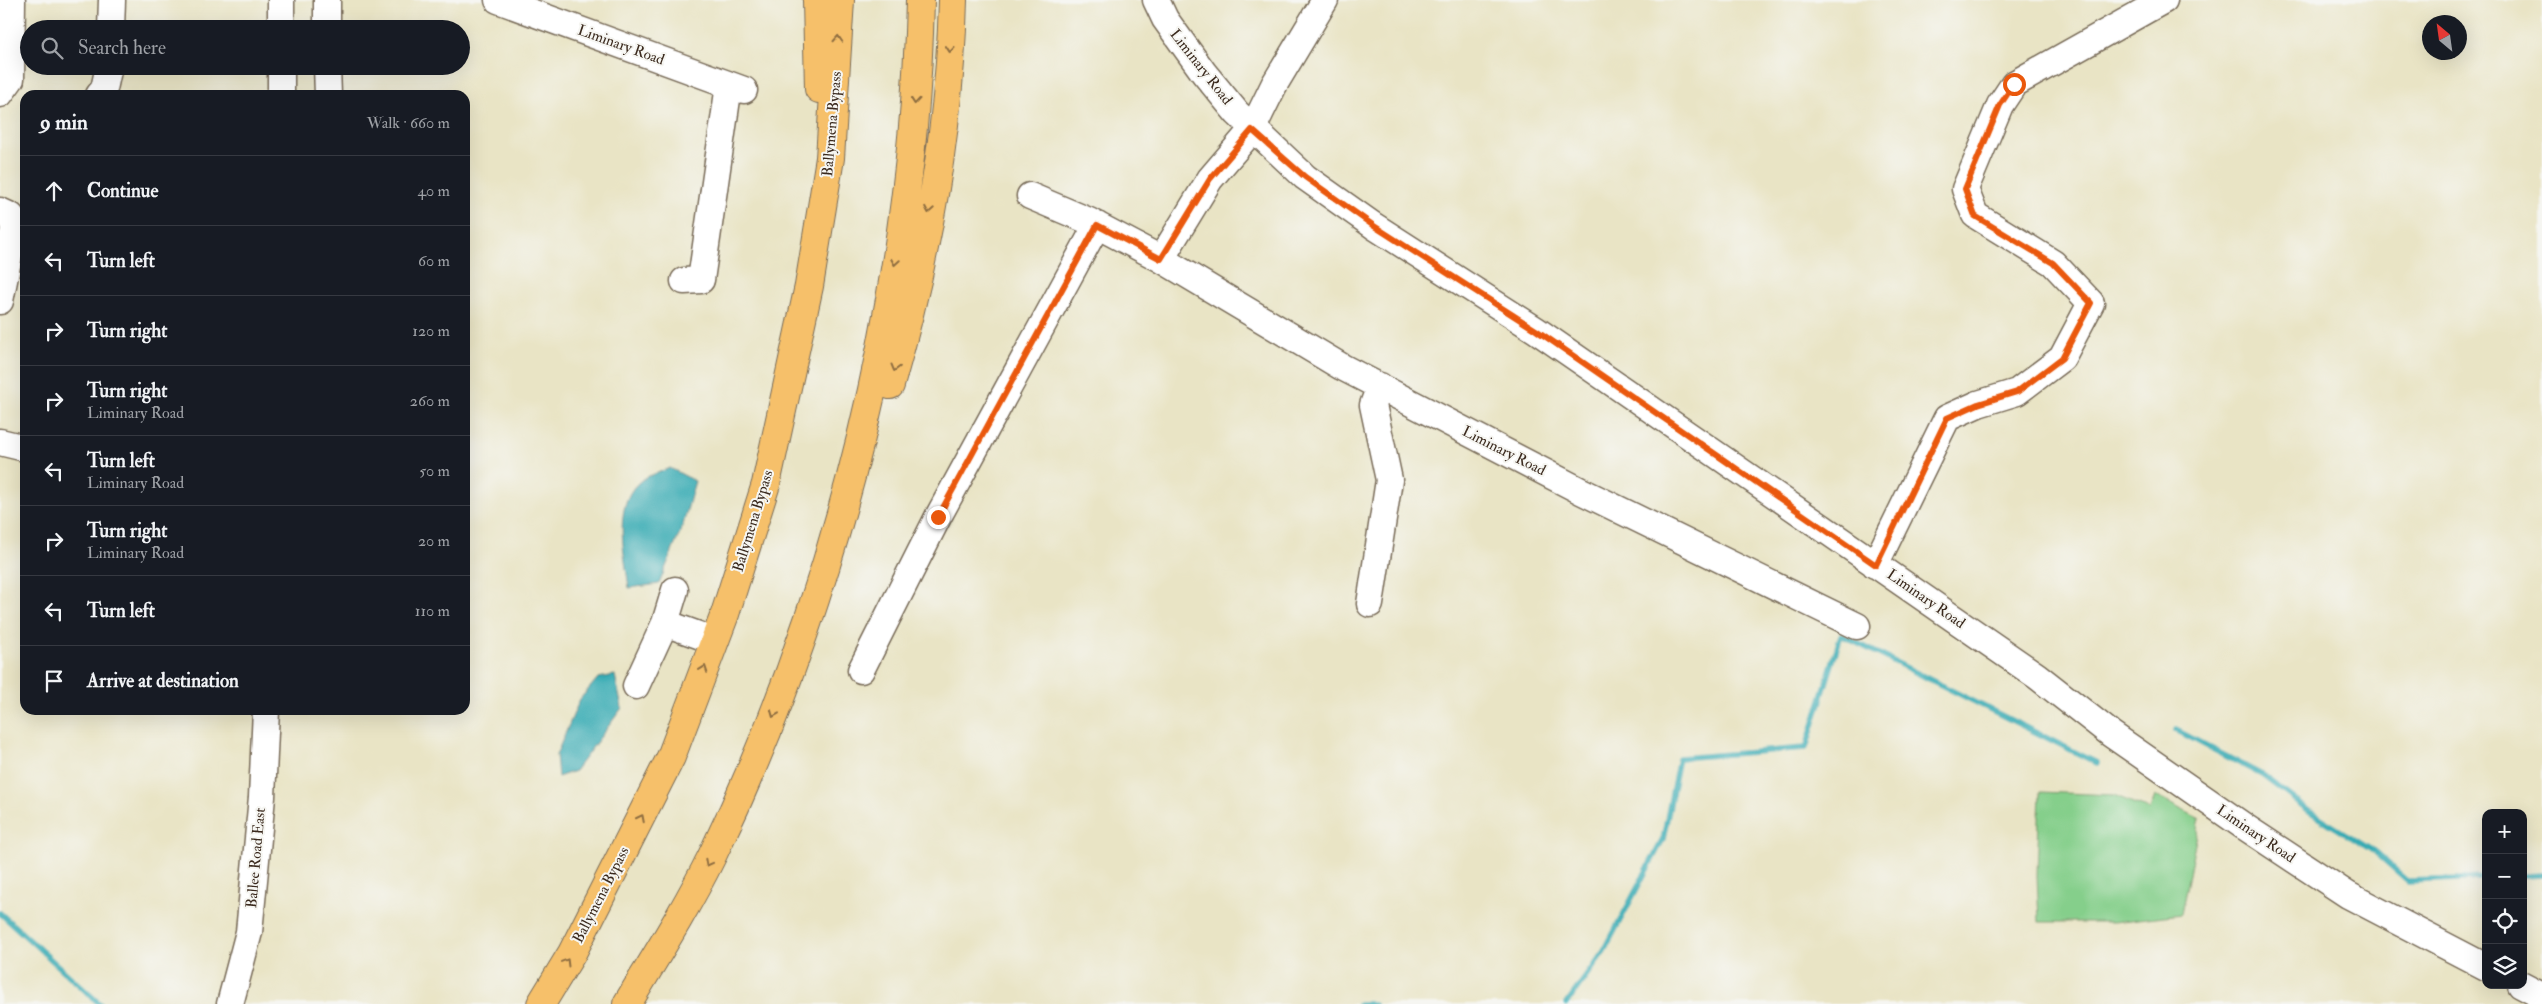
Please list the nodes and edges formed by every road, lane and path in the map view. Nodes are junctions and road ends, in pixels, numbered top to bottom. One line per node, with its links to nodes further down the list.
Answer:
1 (12, 0): 22 (street)
2 (112, 0): 13 (street)
3 (281, 0): 14 (street)
4 (327, 0): 15 (street)
5 (498, 0): 29 (street, Liminary Road)
6 (817, 0): 34 (highway)
7 (840, 0): 34 (highway, Ballymena Bypass, one-way to 7)
8 (920, 0): 41 (highway, one-way to 41)
9 (953, 0): 41 (highway, one-way to 41)
10 (1156, 0): 24 (street, Liminary Road)
11 (1324, 0): 24 (street)
12 (2164, 0): 35 (street)
13 (111, 20)
14 (281, 20)
15 (327, 20)
16 (107, 75): 19 (street)
17 (281, 75): 20 (street)
18 (328, 75): 21 (street)
19 (103, 90)
20 (281, 90)
21 (328, 90)
22 (0, 95): 23 (street)
23 (20, 100)
24 (1252, 130): 28 (street); 35 (street, Liminary Road)
25 (1030, 196): 27 (street, Liminary Road)
26 (0, 211): 30 (street)
27 (1097, 225): 28 (street, Liminary Road); 42 (street)
28 (1161, 259): 31 (street, Liminary Road)
29 (684, 281)
30 (0, 301)
31 (1380, 386): 37 (street); 39 (street, Liminary Road)
32 (0, 442): 33 (street)
33 (20, 447)
34 (766, 484): 40 (highway, Ballymena Bypass)
35 (1876, 565): 45 (street, Liminary Road)
36 (675, 590): 38 (street)
37 (1370, 604)
38 (665, 623): 40 (street); 43 (street)
39 (1857, 626)
40 (715, 641): 49 (highway, Ballymena Bypass, one-way to 40)
41 (792, 669): 50 (highway, one-way to 50)
42 (861, 670)
43 (636, 686)
44 (266, 715): 48 (street, Ballee Road East)
45 (2482, 965)
46 (2527, 988): 47 (street)
47 (2542, 996)
48 (230, 1004)
49 (541, 1004)
50 (627, 1004)

